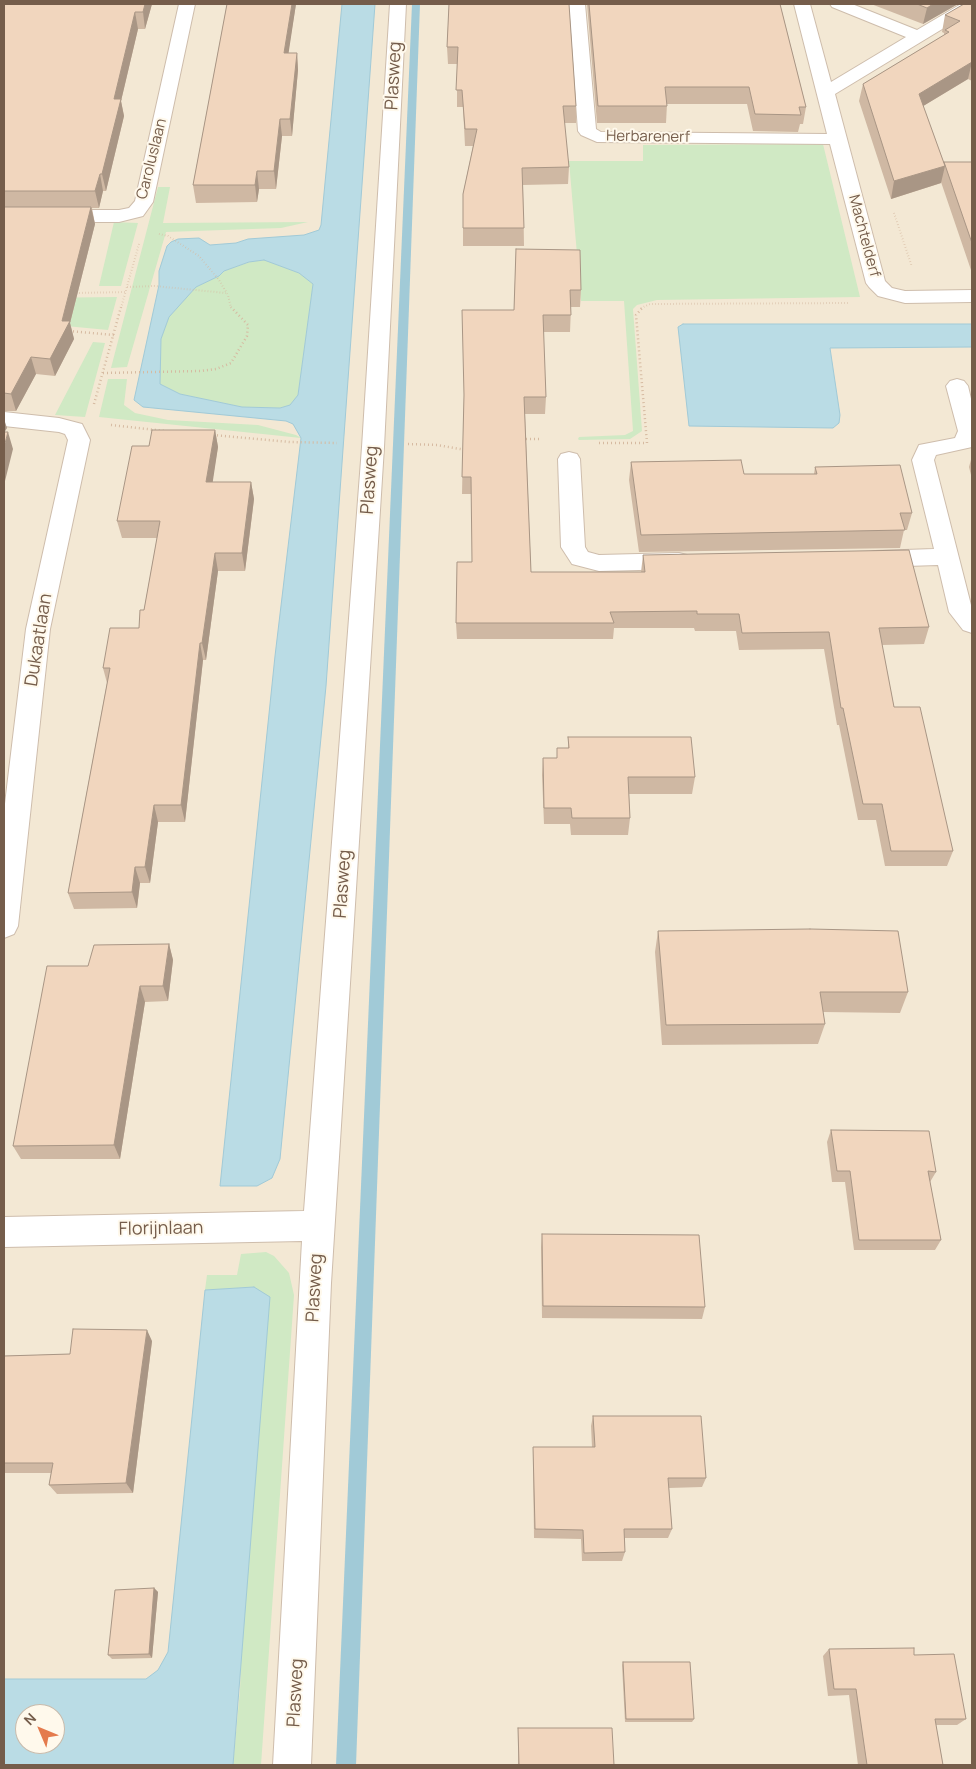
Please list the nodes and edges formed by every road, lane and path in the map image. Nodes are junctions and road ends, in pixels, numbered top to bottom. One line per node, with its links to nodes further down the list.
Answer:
1 (187, 4): 10 (street, Caroluslaan)
2 (398, 4): 40 (street, Plasweg)
3 (577, 4): 9 (street, Herbarenerf)
4 (802, 4): 8 (street, Machtelderf)
5 (838, 4): 7 (street)
6 (972, 4): 7 (street)
7 (918, 36): 8 (street)
8 (826, 92): 9 (street, Machtelderf)
9 (838, 139): 15 (street, Machtelderf)
10 (136, 212): 11 (street, Caroluslaan); 13 (path)
11 (4, 216)
12 (168, 236): 17 (path)
13 (126, 287): 14 (path); 17 (path)
14 (125, 292): 16 (path); 20 (path)
15 (885, 292): 18 (street, Machtelderf); 31 (path)
16 (69, 293)
17 (227, 293): 21 (path)
18 (972, 296)
19 (68, 331): 20 (path)
20 (114, 335): 21 (path)
21 (103, 374): 23 (path)
22 (958, 386): 35 (street)
23 (93, 407)
24 (4, 419): 39 (street, Dukaatlaan)
25 (107, 425): 26 (path)
26 (174, 431)
27 (213, 435): 30 (path)
28 (519, 440): 29 (path)
29 (542, 440)
30 (346, 443)
31 (599, 443)
32 (404, 444): 33 (path)
33 (467, 450)
34 (569, 459): 37 (street)
35 (946, 558): 36 (street); 38 (street)
36 (857, 559)
37 (698, 561)
38 (972, 624)
39 (4, 926)
40 (319, 1226): 41 (street, Florijnlaan); 42 (street, Plasweg)
41 (4, 1232)
42 (292, 1765)

